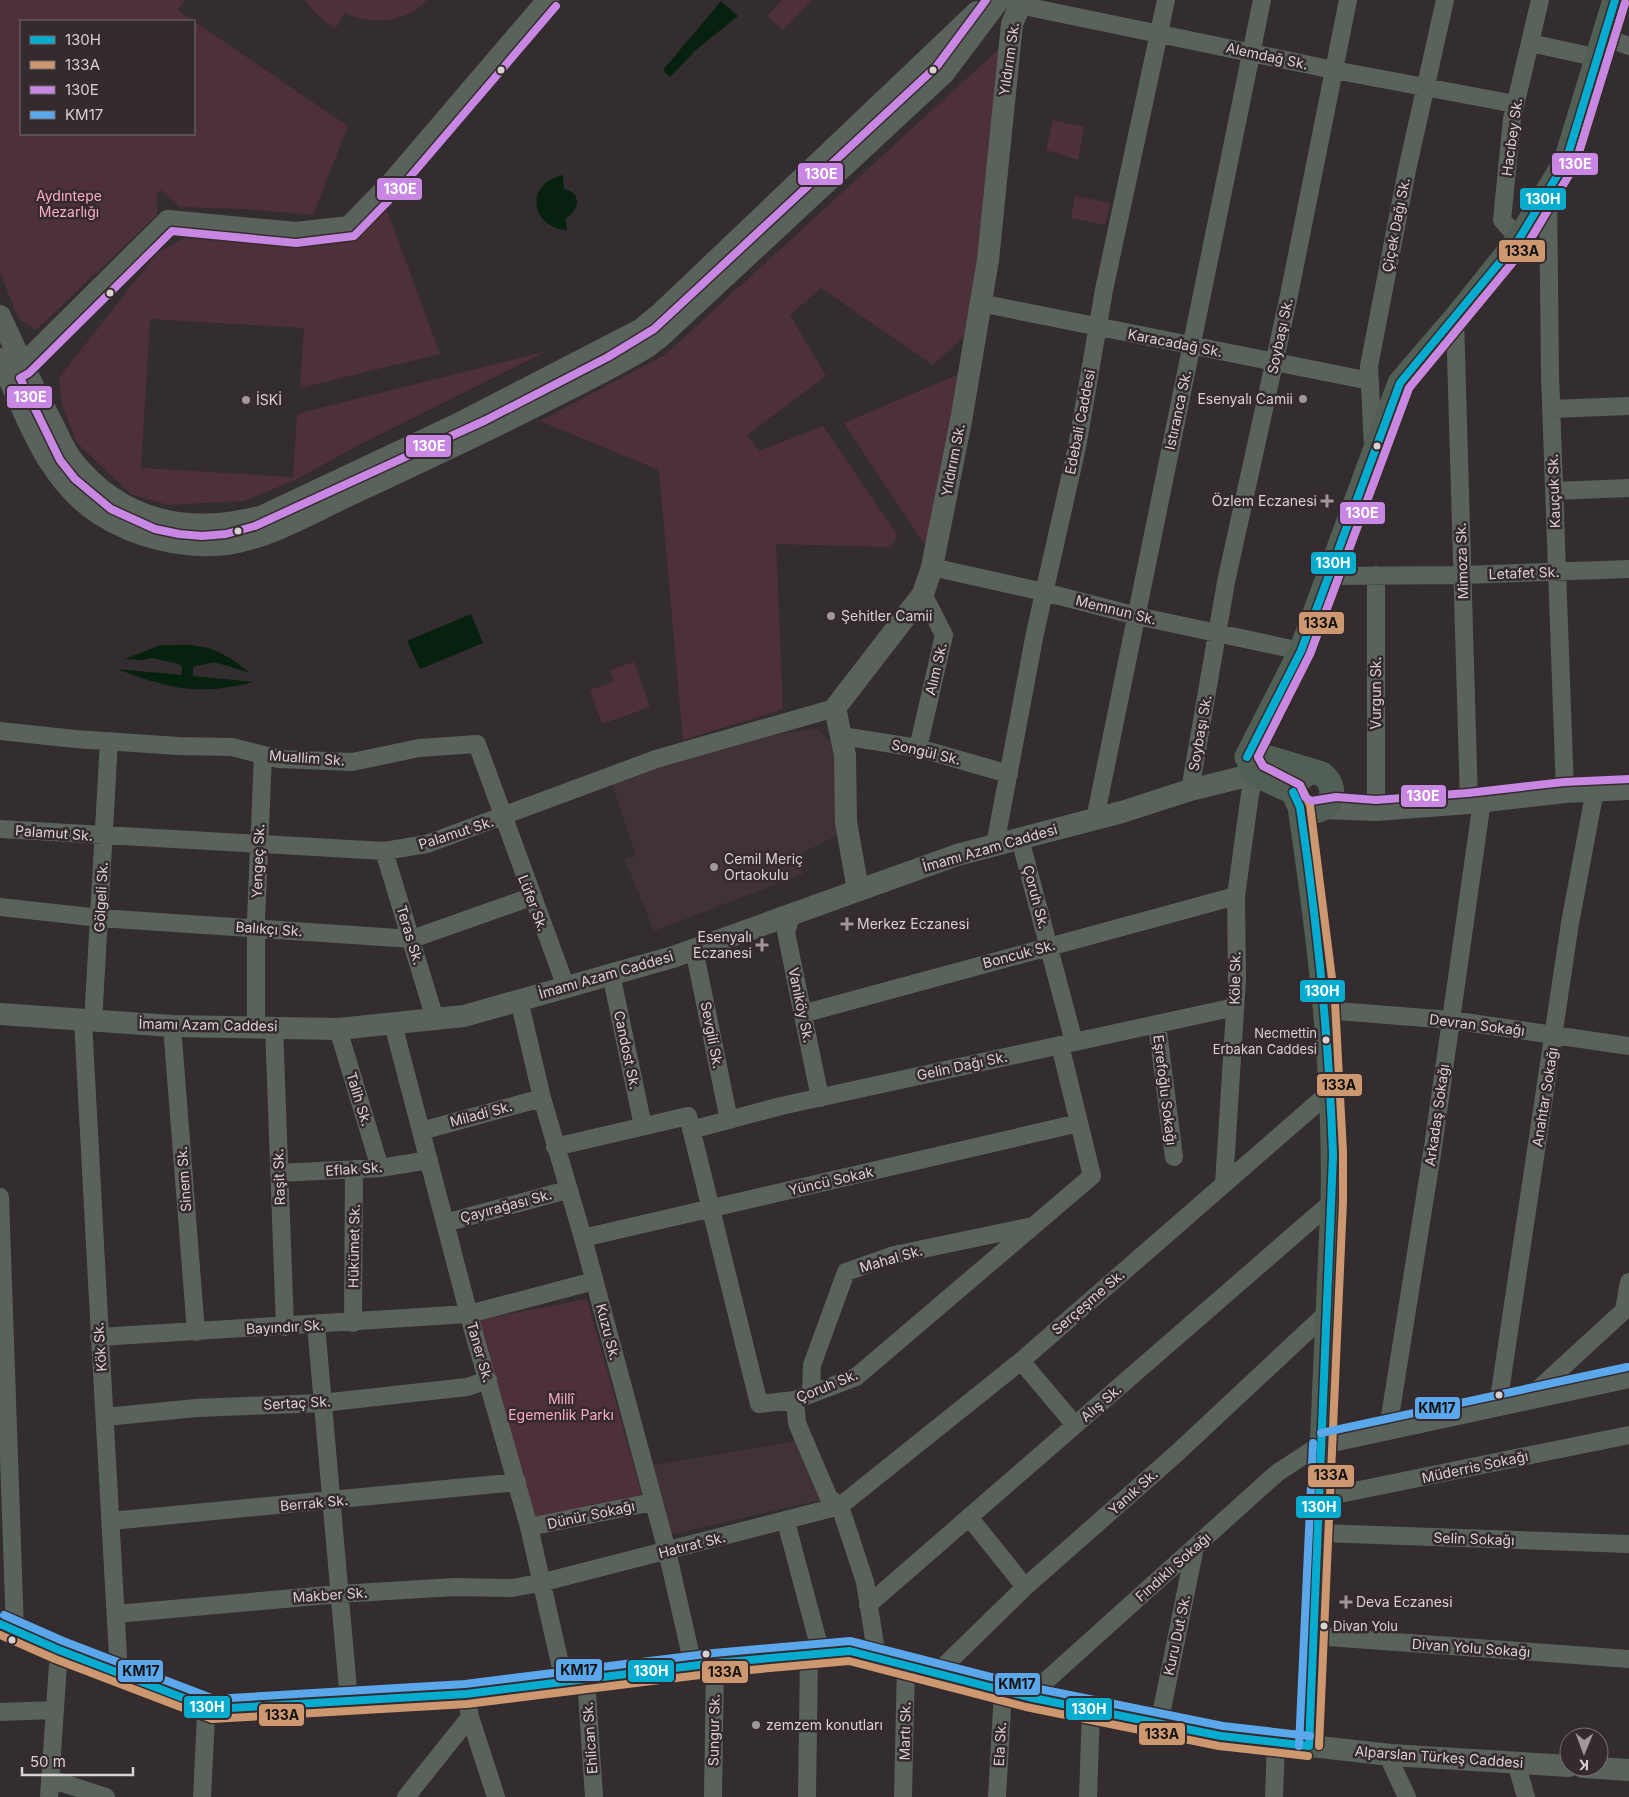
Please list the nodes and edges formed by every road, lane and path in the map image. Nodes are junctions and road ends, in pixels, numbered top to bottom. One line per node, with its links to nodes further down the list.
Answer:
1 (548, 0): 26 (street)
2 (991, 0): 30 (street)
3 (1166, 0): 10 (street, Edebali Caddesi)
4 (1262, 0): 14 (street, Istıranca Sk.)
5 (1348, 0): 15 (street, Soybaşı Sk.)
6 (1445, 0): 16 (street, Çiçek Dağı Sk.)
7 (1540, 0): 11 (street, Hacıbey Sk.)
8 (1615, 0): 13 (main road)
9 (1013, 2): 10 (street, Alemdağ Sk.); 20 (street, Yıldırım Sk.); 30 (street)
10 (1160, 34): 14 (street, Alemdağ Sk.); 23 (street, Edebali Caddesi)
11 (1530, 44): 13 (street); 17 (street, Hacıbey Sk.)
12 (1629, 46): 13 (street)
13 (1601, 48): 18 (main road)
14 (1252, 52): 15 (street, Alemdağ Sk.); 24 (street, Istıranca Sk.)
15 (1334, 70): 16 (street, Alemdağ Sk.); 25 (street, Soybaşı Sk.)
16 (1426, 87): 17 (street, Alemdağ Sk.); 27 (street, Çiçek Dağı Sk.)
17 (1515, 104): 19 (street, Hacıbey Sk.)
18 (1548, 191): 19 (main road); 29 (street, Kauçuk Sk.)
19 (1520, 239): 22 (main road)
20 (980, 303): 23 (street, Karacadağ Sk.); 34 (street, Yıldırım Sk.)
21 (0, 316): 26 (street)
22 (1456, 319): 31 (main road); 38 (street, Mimoza Sk.)
23 (1098, 327): 24 (street, Karacadağ Sk.); 40 (street, Edebali Caddesi)
24 (1191, 347): 25 (street, Karacadağ Sk.); 42 (street, Istıranca Sk.)
25 (1274, 362): 27 (street, Karacadağ Sk.); 43 (street, Soybaşı Sk.)
26 (10, 366): 30 (street)
27 (1370, 381): 31 (street, Çiçek Dağı Sk.)
28 (1629, 406): 29 (street)
29 (1551, 409): 33 (street, Kauçuk Sk.)
30 (452, 437)
31 (1373, 453): 39 (main road)
32 (1629, 488): 33 (street)
33 (1554, 491): 36 (street, Kauçuk Sk.)
34 (932, 567): 40 (street, Memnun Sk.); 41 (street, Yıldırım Sk.)
35 (1629, 569): 36 (street, Letafet Sk.)
36 (1557, 572): 38 (street, Letafet Sk.); 57 (street, Kauçuk Sk.)
37 (1376, 575): 38 (street, Letafet Sk.); 39 (street, Letafet Sk.); 60 (street, Vurgun Sk.)
38 (1463, 575): 58 (street, Mimoza Sk.)
39 (1330, 576): 44 (main road)
40 (1044, 592): 42 (street, Memnun Sk.); 52 (street, Edebali Caddesi)
41 (923, 594): 45 (street, Yıldırım Sk.); 49 (street, Alım Sk.)
42 (1137, 616): 43 (street, Memnun Sk.); 62 (street, Istıranca Sk.)
43 (1218, 633): 44 (street, Memnun Sk.); 55 (street, Soybaşı Sk.)
44 (1301, 651): 51 (main road)
45 (835, 708): 47 (street); 61 (street, Palamut Sk.)
46 (0, 730): 48 (street, Muallim Sk.)
47 (842, 736): 49 (street, Songül Sk.); 69 (street)
48 (109, 741): 50 (street, Muallim Sk.); 64 (street, Gölgeli Sk.)
49 (918, 748): 52 (street, Songül Sk.)
50 (262, 755): 61 (street, Muallim Sk.); 66 (street, Yengeç Sk.)
51 (1257, 763): 53 (main road); 55 (street, İmamı Azam Caddesi); 59 (main road); 70 (street, Köle Sk.)
52 (1008, 774): 67 (street, Edebali Caddesi)
53 (1320, 778): 59 (main road); 59 (main road); 60 (street)
54 (1629, 789): 56 (street)
55 (1190, 790): 62 (street, İmamı Azam Caddesi)
56 (1595, 790): 57 (street); 94 (street, Anahtar Sokağı)
57 (1565, 792): 58 (street)
58 (1476, 802): 60 (street); 87 (street, Arkadaş Sokağı)
59 (1308, 804): 60 (street); 83 (main road)
60 (1376, 810)
61 (502, 818): 68 (street, Palamut Sk.); 71 (street, Lüfer Sk.)
62 (1095, 819): 65 (street, İmamı Azam Caddesi)
63 (0, 829): 64 (street, Palamut Sk.)
64 (104, 836): 66 (street, Palamut Sk.); 74 (street, Gölgeli Sk.)
65 (1020, 839): 67 (street, İmamı Azam Caddesi); 77 (street, Çoruh Sk.)
66 (259, 845): 68 (street, Palamut Sk.); 75 (street, Yengeç Sk.)
67 (995, 845): 69 (street, İmamı Azam Caddesi)
68 (384, 851): 76 (street, Teras Sk.)
69 (858, 890): 73 (street, İmamı Azam Caddesi)
70 (1236, 896): 77 (street, Boncuk Sk.); 82 (street, Köle Sk.)
71 (531, 897): 76 (street, Balıkçı Sk.); 80 (street, Lüfer Sk.)
72 (0, 907): 74 (street, Balıkçı Sk.)
73 (792, 914): 78 (street, İmamı Azam Caddesi); 85 (street, Vaniköy Sk.)
74 (100, 918): 75 (street, Balıkçı Sk.); 88 (street, Gölgeli Sk.)
75 (256, 928): 76 (street, Balıkçı Sk.); 92 (street, Yengeç Sk.)
76 (412, 939): 86 (street, Teras Sk.)
77 (1049, 946): 85 (street, Boncuk Sk.); 95 (street, Çoruh Sk.)
78 (694, 949): 79 (street, İmamı Azam Caddesi); 100 (street, Sevgili Sk.)
79 (611, 974): 80 (street, İmamı Azam Caddesi); 102 (street, Candost Sk.)
80 (566, 988): 81 (street, İmamı Azam Caddesi)
81 (518, 1000): 86 (street, İmamı Azam Caddesi); 98 (street, Kuzu Sk.)
82 (1235, 1006): 90 (street, Gelin Dağı Sk.); 111 (street, Köle Sk.)
83 (1324, 1010): 87 (street, Devran Sokağı); 97 (main road)
84 (0, 1014): 88 (street, İmamı Azam Caddesi)
85 (802, 1014): 99 (street, Vaniköy Sk.)
86 (435, 1019): 89 (street, İmamı Azam Caddesi)
87 (1451, 1020): 94 (street, Devran Sokağı); 138 (street, Arkadaş Sokağı)
88 (88, 1021): 91 (street, İmamı Azam Caddesi); 128 (street, Kök Sk.)
89 (393, 1024): 93 (street, İmamı Azam Caddesi); 103 (street, Taner Sk.)
90 (1157, 1024): 95 (street, Gelin Dağı Sk.); 106 (street, Eşrefoğlu Sokağı)
91 (172, 1026): 92 (street, İmamı Azam Caddesi); 127 (street, Sinem Sk.)
92 (265, 1027): 93 (street, İmamı Azam Caddesi); 110 (street, Raşit Sk.)
93 (338, 1029): 108 (street, Talih Sk.)
94 (1554, 1035): 96 (street, Devran Sokağı); 135 (street, Anahtar Sokağı)
95 (1067, 1043): 99 (street, Gelin Dağı Sk.); 101 (street, Çoruh Sk.)
96 (1629, 1046)
97 (1331, 1091): 111 (street, Serçeşme Sk.); 114 (main road)
98 (542, 1098): 103 (street, Miladi Sk.); 105 (street, Kuzu Sk.)
99 (820, 1098): 100 (street, Gelin Dağı Sk.)
100 (729, 1120): 104 (street, Gelin Dağı Sk.)
101 (1079, 1122): 115 (street, Yüncü Sokak); 117 (street, Çoruh Sk.)
102 (643, 1126): 104 (street); 105 (street)
103 (421, 1130): 107 (street, Taner Sk.)
104 (691, 1130): 115 (street, Çoruh Sk.)
105 (555, 1147): 112 (street, Kuzu Sk.)
106 (1174, 1157)
107 (429, 1160): 108 (street, Eflak Sk.); 116 (street, Taner Sk.)
108 (380, 1168): 109 (street, Eflak Sk.)
109 (354, 1169): 110 (street, Eflak Sk.); 124 (street, Hükümet Sk.)
110 (279, 1173): 126 (street, Raşit Sk.)
111 (1224, 1184): 129 (street, Serçeşme Sk.)
112 (568, 1190): 116 (street, Çayırağası Sk.); 118 (street, Kuzu Sk.)
113 (0, 1197): 159 (street)
114 (1334, 1201): 122 (main road); 137 (street, Alış Sk.)
115 (710, 1210): 118 (street, Yüncü Sokak); 132 (street, Çoruh Sk.)
116 (445, 1222): 123 (street, Taner Sk.)
117 (1031, 1226): 132 (street, Çoruh Sk.); 132 (street, Mahal Sk.)
118 (583, 1238): 119 (street, Kuzu Sk.)
119 (594, 1281): 123 (street, Bayındır Sk.); 144 (street, Kuzu Sk.)
120 (1629, 1282): 121 (street)
121 (1627, 1308): 133 (street)
122 (1328, 1310): 140 (main road); 155 (street, Yanık Sk.)
123 (469, 1314): 124 (street, Bayındır Sk.); 130 (street, Taner Sk.)
124 (353, 1323): 125 (street, Bayındır Sk.)
125 (316, 1325): 126 (street, Bayındır Sk.); 134 (street)
126 (285, 1327): 127 (street, Bayındır Sk.)
127 (196, 1332): 128 (street, Bayındır Sk.)
128 (100, 1338): 136 (street, Kök Sk.)
129 (1021, 1361): 137 (street); 145 (street, Serçeşme Sk.)
130 (488, 1380): 134 (street, Sertaç Sk.); 141 (street, Taner Sk.)
131 (1628, 1380): 133 (street)
132 (803, 1396): 145 (street)
133 (1531, 1396): 135 (street)
134 (322, 1402): 136 (street, Sertaç Sk.); 143 (street)
135 (1498, 1405): 138 (street)
136 (105, 1417): 147 (street, Kök Sk.)
137 (1076, 1425): 146 (street, Alış Sk.)
138 (1388, 1429): 140 (street)
139 (1629, 1435): 142 (street, Müderris Sokağı)
140 (1323, 1443): 142 (main road); 152 (street, Fındıklı Sokağı)
141 (517, 1482): 143 (street, Berrak Sk.); 149 (street, Taner Sk.)
142 (1320, 1498): 150 (main road)
143 (331, 1501): 147 (street, Berrak Sk.); 156 (street)
144 (653, 1502): 149 (street, Dünür Sokağı); 153 (street, Kuzu Sk.)
145 (840, 1506): 148 (street, Hatırat Sk.); 157 (street)
146 (969, 1518): 155 (street); 157 (street, Alış Sk.)
147 (112, 1521): 158 (street, Kök Sk.)
148 (786, 1522): 153 (street, Hatırat Sk.); 162 (street)
149 (529, 1527): 154 (street, Taner Sk.)
150 (1319, 1533): 151 (street, Selin Sokağı); 160 (main road)
151 (1629, 1544)
152 (1195, 1547): 172 (street, Fındıklı Sokağı); 179 (street, Kuru Dut Sk.)
153 (667, 1551): 154 (street, Hatırat Sk.); 165 (street, Kuzu Sk.)
154 (544, 1582): 156 (street, Makber Sk.); 169 (street, Taner Sk.)
155 (1025, 1587): 167 (street, Yanık Sk.)
156 (339, 1594): 158 (street, Makber Sk.); 173 (street)
157 (868, 1605): 163 (street)
158 (116, 1614): 168 (street, Kök Sk.)
159 (7, 1627): 161 (street)
160 (1314, 1636): 164 (street, Divan Yolu Sokağı); 181 (main road)
161 (59, 1650): 168 (street); 175 (street)
162 (815, 1654): 163 (street, Alparslan Türkeş Caddesi); 165 (street, Alparslan Türkeş Caddesi); 195 (street)
163 (877, 1657): 166 (street, Alparslan Türkeş Caddesi)
164 (1629, 1659)
165 (704, 1664): 169 (street, Alparslan Türkeş Caddesi); 194 (street, Sungur Sk.)
166 (906, 1665): 167 (street, Alparslan Türkeş Caddesi); 196 (street, Martı Sk.)
167 (937, 1673): 170 (street, Alparslan Türkeş Caddesi)
168 (119, 1674): 174 (street)
169 (575, 1680): 171 (street, Alparslan Türkeş Caddesi); 193 (street, Ehlican Sk.)
170 (1003, 1691): 172 (street, Alparslan Türkeş Caddesi); 197 (street, Ela Sk.)
171 (466, 1694): 173 (street, Alparslan Türkeş Caddesi); 178 (street)
172 (1028, 1697): 176 (street, Alparslan Türkeş Caddesi)
173 (348, 1701): 174 (street, Alparslan Türkeş Caddesi)
174 (212, 1709): 190 (street)
175 (54, 1710): 177 (street); 187 (street)
176 (1091, 1710): 179 (street, Alparslan Türkeş Caddesi); 198 (street)
177 (0, 1712)
178 (470, 1717): 191 (street); 192 (street)
179 (1158, 1724): 180 (street, Alparslan Türkeş Caddesi)
180 (1276, 1742): 181 (street, Alparslan Türkeş Caddesi); 199 (street)
181 (1309, 1746): 182 (street, Alparslan Türkeş Caddesi)
182 (1391, 1755): 183 (street, Alparslan Türkeş Caddesi); 200 (street)
183 (1516, 1763): 184 (street, Alparslan Türkeş Caddesi); 201 (street)
184 (1559, 1765)
185 (1609, 1769): 186 (street)
186 (1629, 1770)
187 (50, 1779): 188 (street); 189 (street)
188 (50, 1797)
189 (106, 1797)
190 (202, 1797)
191 (406, 1797)
192 (496, 1797)
193 (594, 1797)
194 (713, 1797)
195 (807, 1797)
196 (904, 1797)
197 (997, 1797)
198 (1088, 1797)
199 (1274, 1797)
200 (1407, 1797)
201 (1526, 1797)

